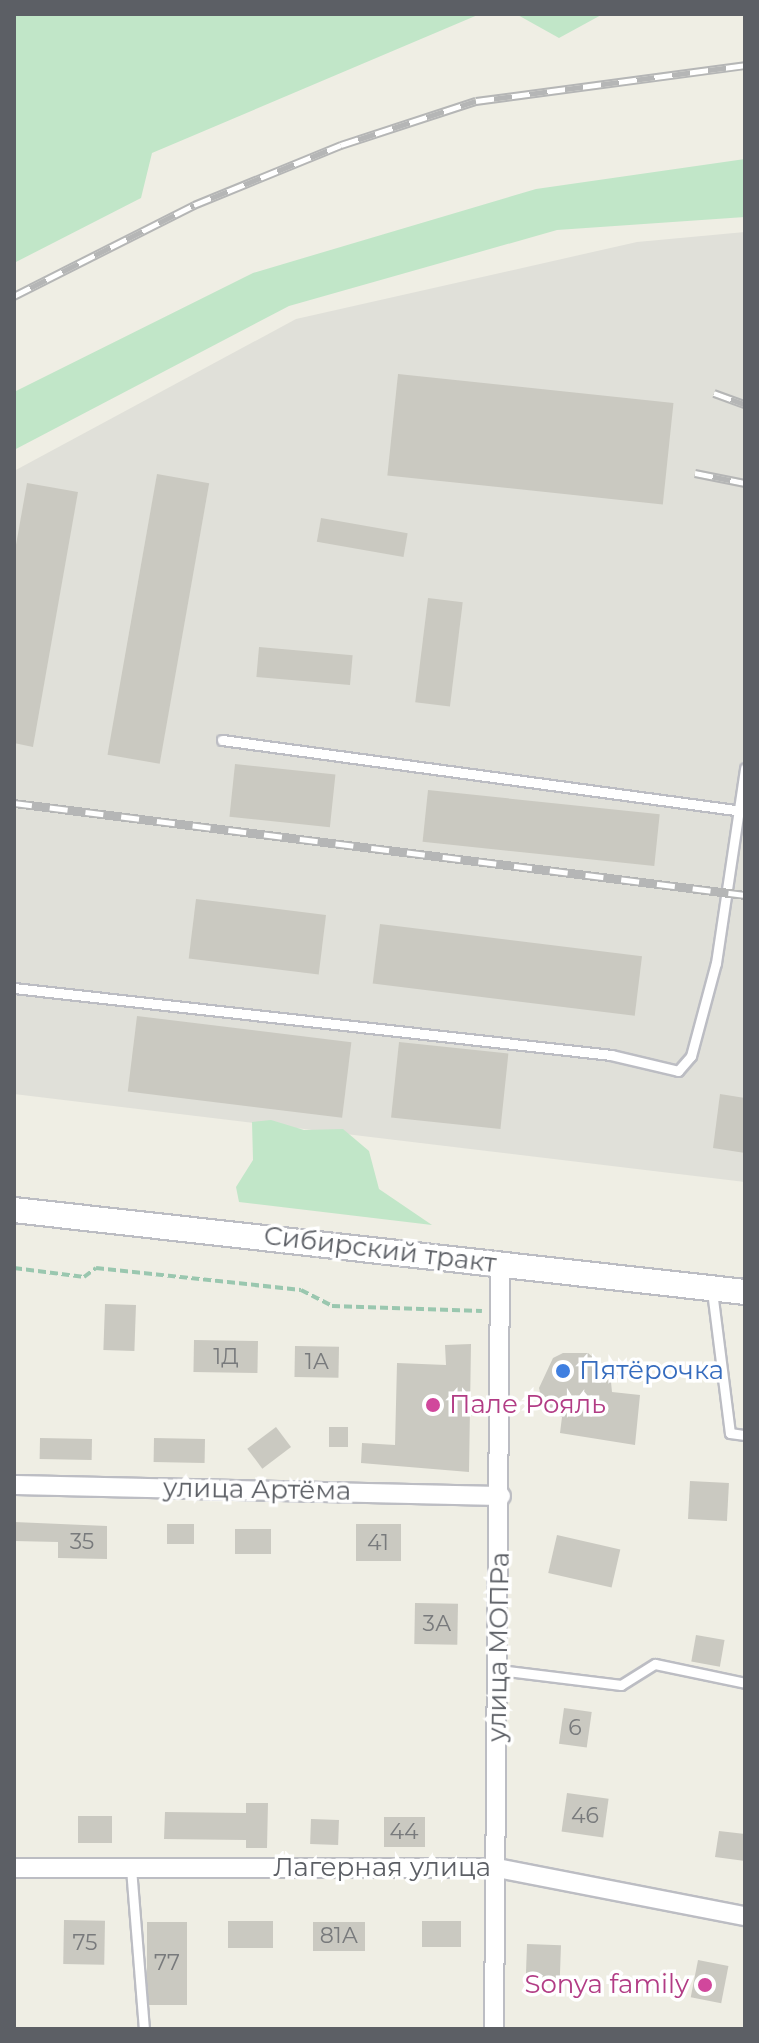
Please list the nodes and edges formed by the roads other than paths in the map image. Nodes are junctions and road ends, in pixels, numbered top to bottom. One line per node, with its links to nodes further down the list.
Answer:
1 (222, 740): 3 (lane)
2 (745, 768): 3 (lane)
3 (742, 811): 4 (lane)
4 (14, 988)
5 (14, 1210): 6 (main road, Сибирский тракт)
6 (500, 1265): 7 (main road, Сибирский тракт); 11 (street, улица МОПРа)
7 (711, 1288): 8 (main road, Сибирский тракт); 9 (lane)
8 (745, 1292)
9 (745, 1435)
10 (14, 1485): 11 (street, улица Артёма)
11 (501, 1496): 12 (street, улица МОПРа)
12 (499, 1670): 13 (lane); 16 (street, улица МОПРа)
13 (745, 1683)
14 (14, 1868): 15 (street, Лагерная улица)
15 (131, 1868): 16 (street, Лагерная улица); 18 (lane)
16 (497, 1868): 17 (street, Лагерная улица); 19 (street, улица МОПРа)
17 (745, 1916)
18 (144, 2029)
19 (494, 2029)

